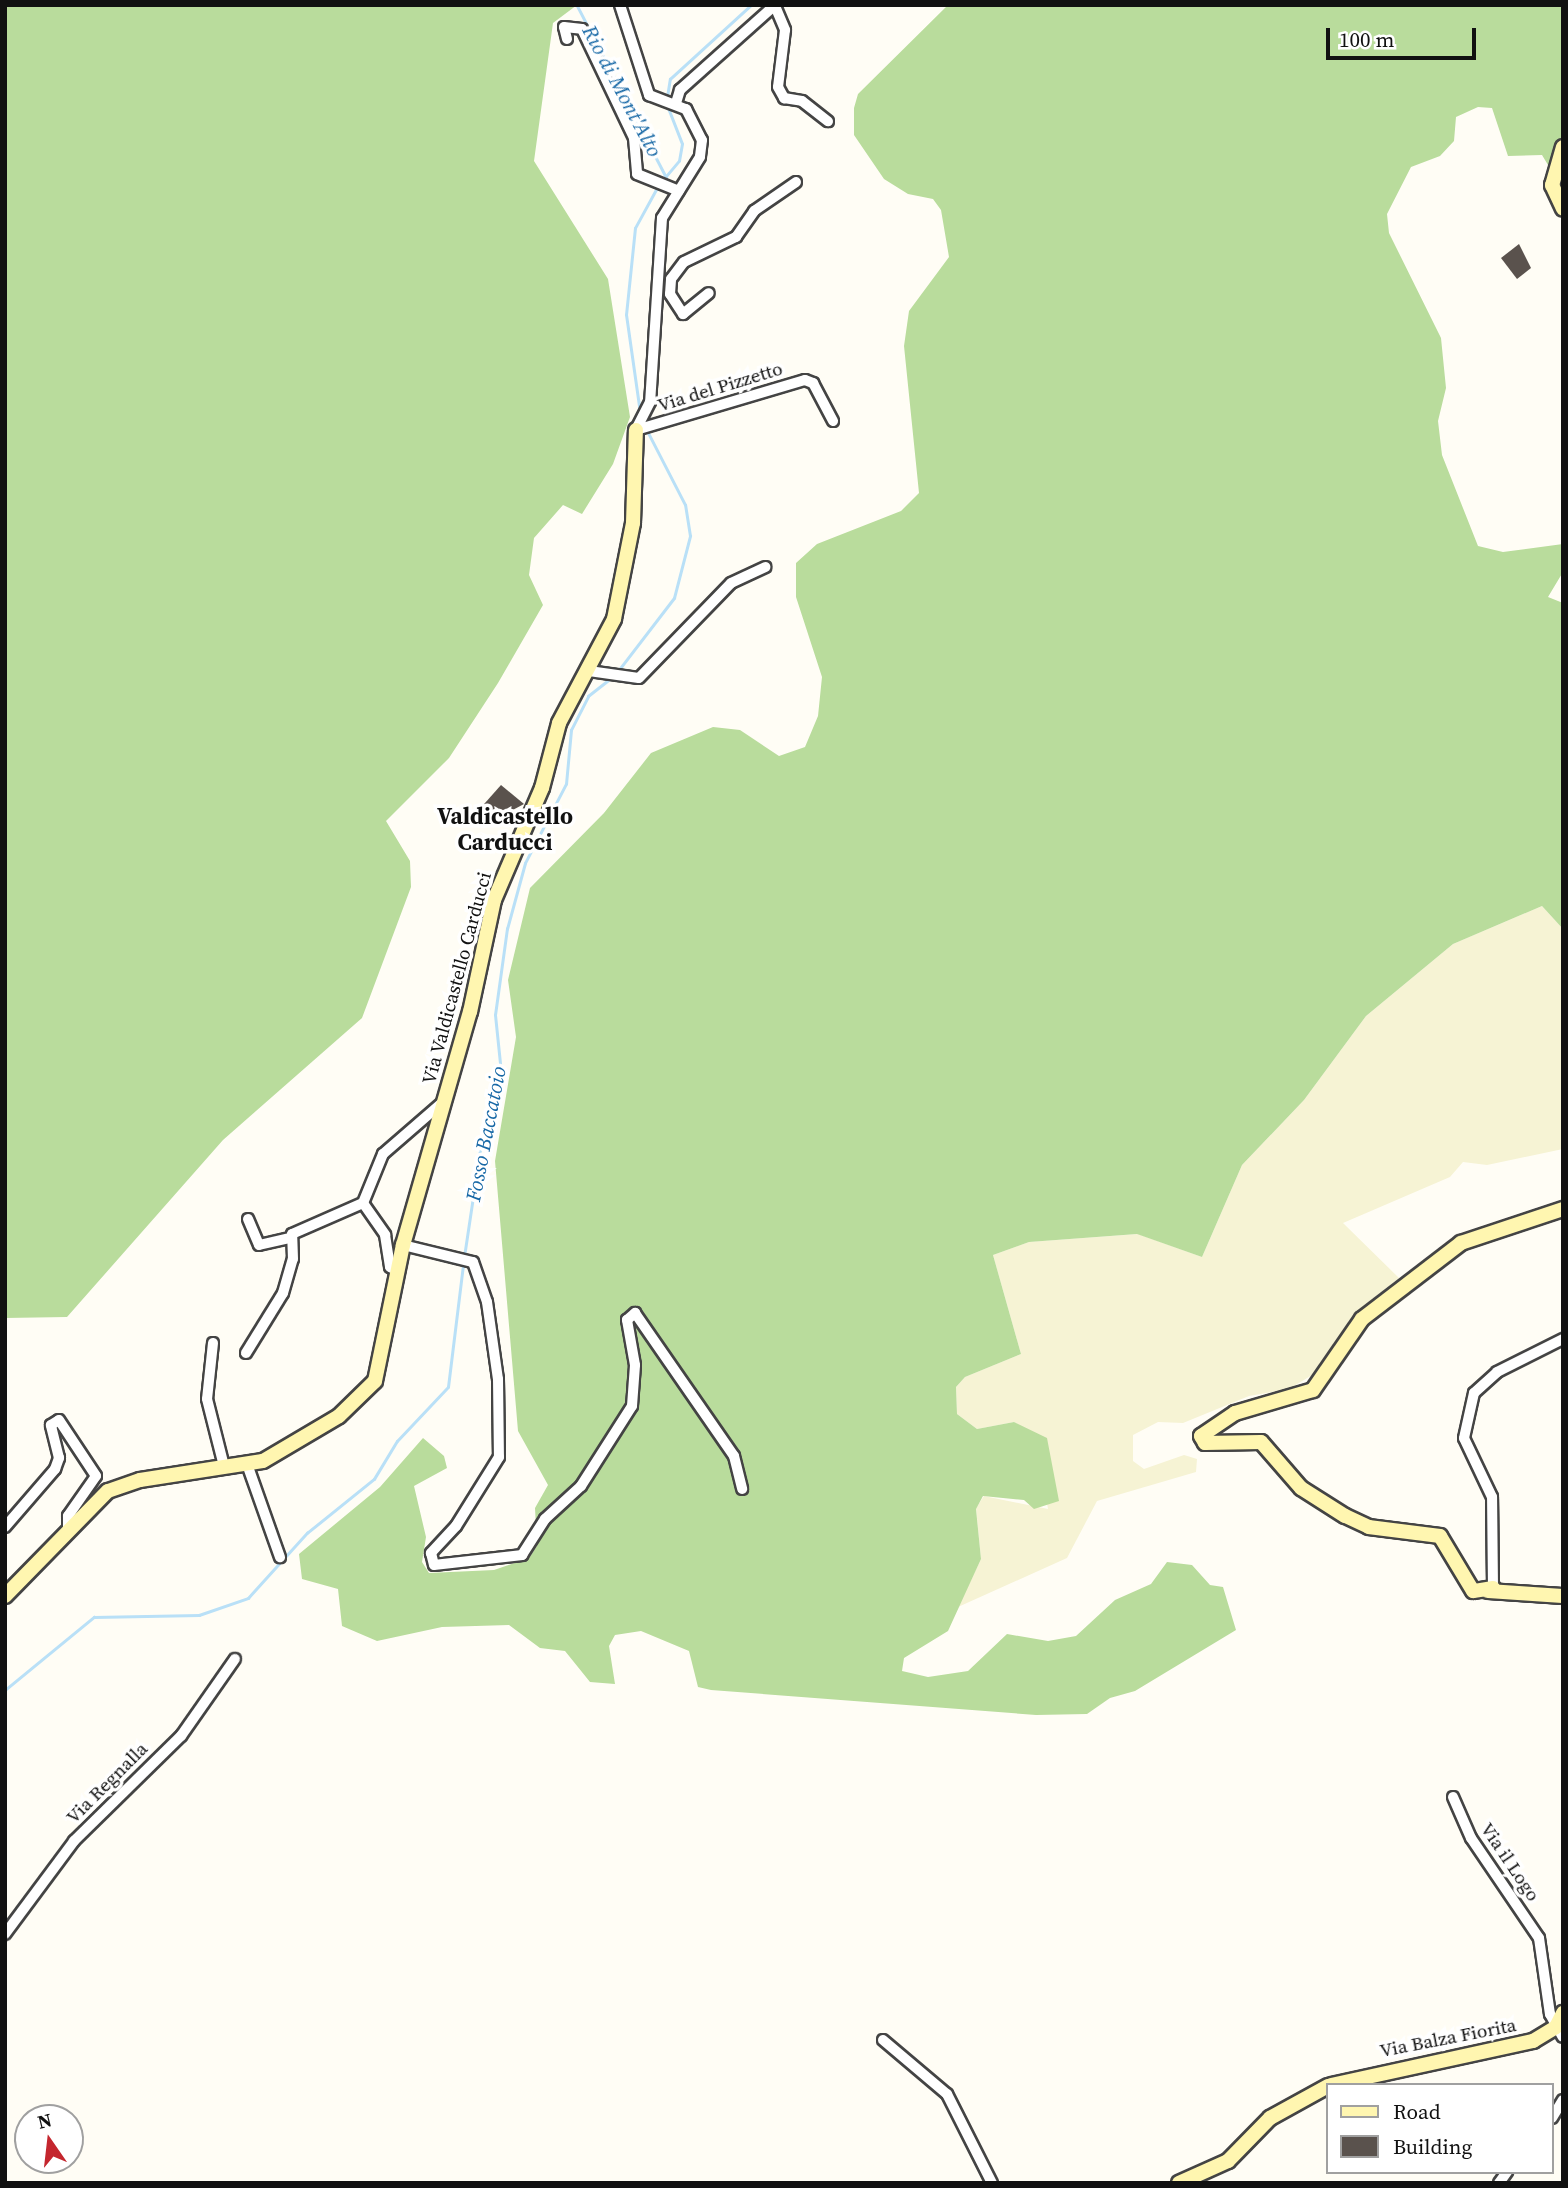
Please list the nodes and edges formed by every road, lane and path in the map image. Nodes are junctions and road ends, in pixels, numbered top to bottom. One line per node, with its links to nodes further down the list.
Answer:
1 (620, 5): 4 (street, Via Valdicastello Carducci)
2 (775, 6): 4 (street); 5 (street)
3 (566, 39): 8 (street)
4 (670, 102): 8 (street, Via Valdicastello Carducci)
5 (828, 121)
6 (1563, 147): 9 (street)
7 (796, 182): 11 (street)
8 (677, 190): 11 (street, Via Valdicastello Carducci)
9 (1563, 209)
10 (709, 293): 11 (street)
11 (666, 295): 13 (street, Via Valdicastello Carducci)
12 (833, 421): 13 (street, Via del Pizzetto)
13 (636, 430): 15 (street, Via Valdicastello Carducci)
14 (765, 567): 15 (street)
15 (596, 674): 16 (street, Via Valdicastello Carducci)
16 (443, 1102): 17 (street); 21 (street, Via Valdicastello Carducci)
17 (363, 1203): 20 (street); 22 (street)
18 (1563, 1209): 32 (street)
19 (248, 1219): 20 (street)
20 (290, 1238): 25 (street)
21 (403, 1245): 22 (street, Via Valdicastello Carducci); 28 (street)
22 (398, 1271): 26 (street, Via Valdicastello Carducci)
23 (1563, 1339): 32 (street)
24 (213, 1343): 27 (street)
25 (246, 1353)
26 (247, 1464): 27 (street, Via Valdicastello Carducci); 31 (street)
27 (224, 1466): 30 (street, Via Valdicastello Carducci)
28 (742, 1489)
29 (5, 1527): 30 (street, Via Valdicastello Carducci)
30 (68, 1532): 33 (street, Via Valdicastello Carducci)
31 (280, 1557)
32 (1490, 1590): 34 (street)
33 (5, 1596)
34 (1563, 1596)
35 (234, 1659): 37 (street, Via Regnalla)
36 (1453, 1797): 39 (street, Via il Logo)
37 (5, 1934)
38 (1563, 2012): 39 (street)
39 (1559, 2032): 41 (street, Via Balza Fiorita)
40 (883, 2040): 43 (street)
41 (1337, 2083)
42 (1326, 2087): 44 (street, Via Balza Fiorita)
43 (992, 2183)
44 (1179, 2183)

